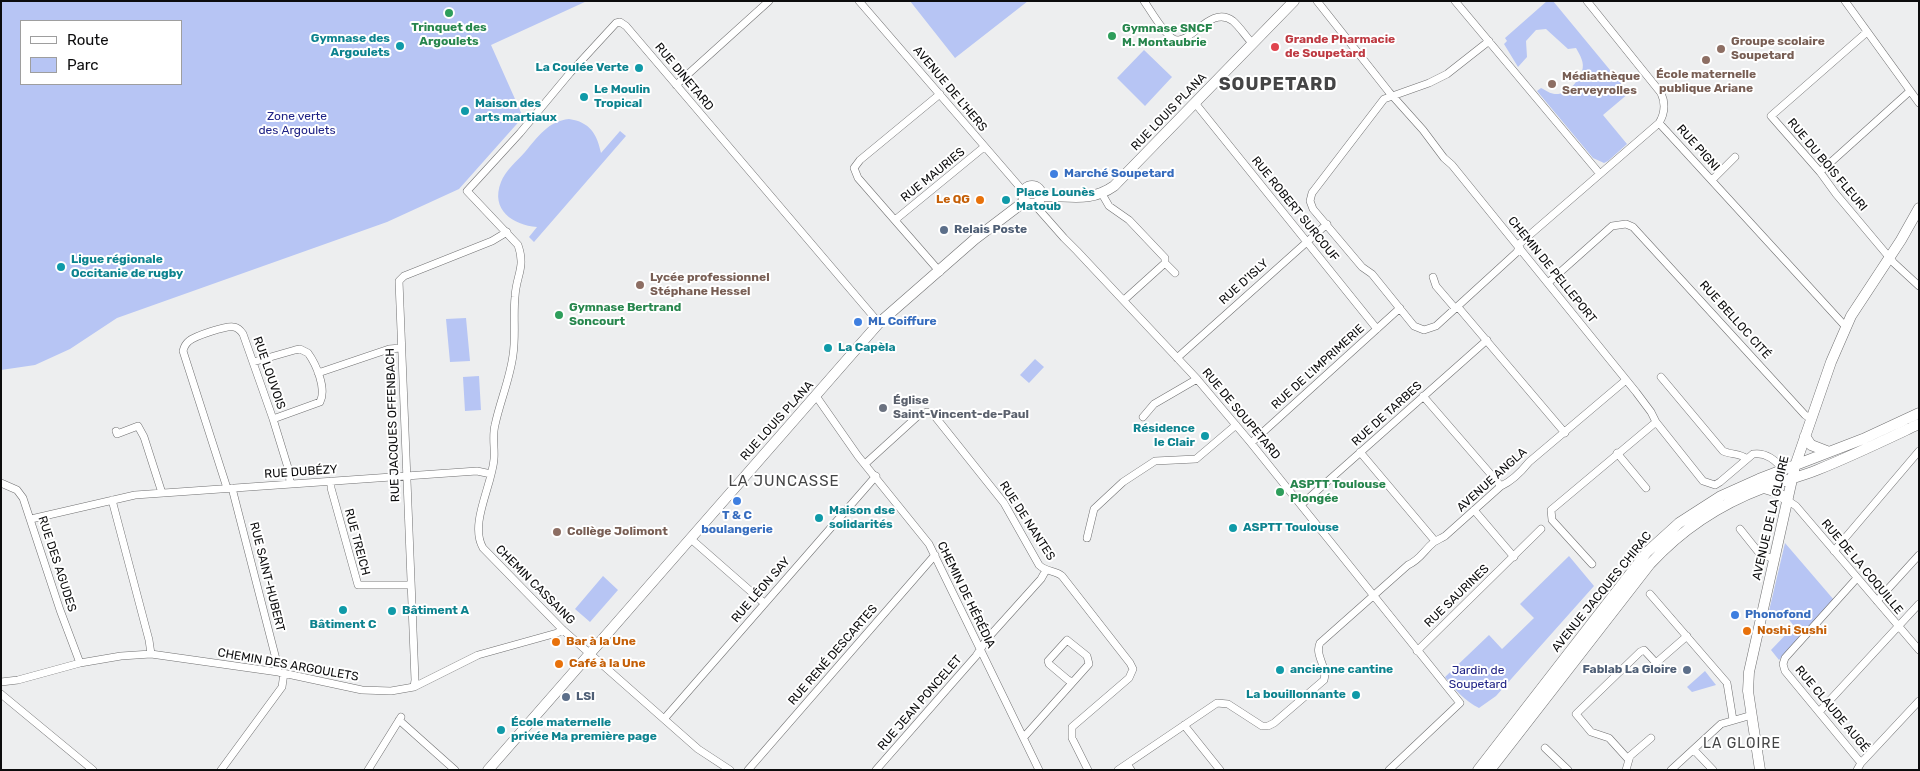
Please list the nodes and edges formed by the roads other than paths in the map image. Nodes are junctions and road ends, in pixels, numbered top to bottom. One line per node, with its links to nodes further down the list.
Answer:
1 (769, 1): 12 (street)
2 (859, 1): 14 (street, AVENUE DE L'HERS)
3 (1144, 1): 11 (street)
4 (1294, 1): 11 (street, RUE LOUIS PLANA)
5 (1317, 1): 15 (street, CHEMIN DE PELLEPORT)
6 (1455, 1): 10 (street)
7 (1587, 1): 18 (street)
8 (1845, 1): 9 (street)
9 (1867, 32): 13 (street); 21 (street, RUE DU BOIS FLEURI)
10 (1489, 41): 15 (street); 22 (street)
11 (1252, 44): 16 (street, RUE LOUIS PLANA)
12 (676, 84): 24 (street, RUE DINETARD); 43 (street, RUE DINETARD)
13 (1910, 91): 17 (street); 21 (street)
14 (940, 94): 19 (street, AVENUE DE L'HERS); 28 (street)
15 (1394, 96): 29 (street); 32 (street, CHEMIN DE PELLEPORT)
16 (1195, 103): 25 (street, RUE LOUIS PLANA); 31 (street, RUE ROBERT SURCOUF)
17 (1919, 103)
18 (1659, 123): 22 (street, RUE PIGNI); 23 (street, RUE PIGNI)
19 (984, 147): 26 (street, AVENUE DE L'HERS); 28 (street, RUE MAURIES)
20 (1735, 157): 23 (street)
21 (1820, 172): 33 (street, RUE DU BOIS FLEURI)
22 (1600, 174): 32 (street, RUE PIGNI)
23 (1712, 180): 44 (street, RUE PIGNI)
24 (467, 191): 30 (street, CHEMIN CASSAING)
25 (1102, 194): 26 (street); 34 (street)
26 (1031, 198): 35 (street, RUE LOUIS PLANA); 40 (street, RUE DE SOUPETARD)
27 (1919, 208): 33 (street, AVENUE DE LA GLOIRE)
28 (895, 220): 35 (street)
29 (1327, 224): 31 (street, RUE D'ISLY); 42 (street)
30 (507, 232): 47 (street, RUE JACQUES OFFENBACH); 75 (street, CHEMIN CASSAING)
31 (1306, 242): 45 (street, RUE ROBERT SURCOUF); 48 (street, RUE D'ISLY)
32 (1519, 246): 38 (street, CHEMIN DE PELLEPORT); 41 (street, RUE PIGNI)
33 (1889, 257): 39 (street, RUE DU BOIS FLEURI); 44 (street, AVENUE DE LA GLOIRE)
34 (1165, 264): 36 (street); 40 (street)
35 (940, 272): 43 (street, RUE LOUIS PLANA)
36 (1175, 273)
37 (1433, 277): 41 (street)
38 (1548, 283): 53 (street, CHEMIN DE PELLEPORT); 58 (street, RUE BELLOC CITÉ)
39 (1919, 286)
40 (1124, 300): 48 (street, RUE DE SOUPETARD)
41 (1458, 307): 42 (street, RUE PIGNI); 46 (street)
42 (1400, 308): 45 (street, RUE DE L'IMPRIMERIE)
43 (880, 323): 54 (street, RUE LOUIS PLANA)
44 (1846, 326): 58 (street, AVENUE DE LA GLOIRE)
45 (1377, 329): 66 (street, RUE DE L'IMPRIMERIE)
46 (1486, 340): 55 (street, RUE DE TARBES); 64 (street)
47 (401, 348): 50 (street); 76 (street, RUE JACQUES OFFENBACH)
48 (1177, 358): 52 (street, RUE DE SOUPETARD)
49 (253, 362): 50 (street); 59 (street, RUE LOUVOIS); 83 (street, RUE LOUVOIS)
50 (318, 373): 59 (street)
51 (1661, 378): 71 (street)
52 (1197, 379): 57 (street); 62 (street, RUE DE SOUPETARD)
53 (1626, 380): 60 (street, CHEMIN DE PELLEPORT); 64 (street, AVENUE ANGLA)
54 (816, 396): 72 (street, CHEMIN DE HÉRÉDIA); 95 (street, RUE LOUIS PLANA)
55 (1424, 396): 68 (street, RUE DE TARBES); 82 (street)
56 (1919, 413): 69 (street, AVENUE JACQUES CHIRAC)
57 (1143, 417)
58 (1811, 418): 65 (street, AVENUE DE LA GLOIRE)
59 (273, 420): 81 (street, RUE LOUVOIS)
60 (1656, 422): 70 (street); 71 (street, CHEMIN DE PELLEPORT)
61 (1919, 424): 78 (street, AVENUE JACQUES CHIRAC)
62 (1236, 425): 66 (street, RUE DE SOUPETARD); 94 (street)
63 (116, 431): 86 (street)
64 (1565, 433): 82 (street, AVENUE ANGLA)
65 (1805, 436): 69 (street); 73 (street, AVENUE DE LA GLOIRE)
66 (1251, 442): 89 (street, RUE DE SOUPETARD)
67 (1919, 451): 97 (street)
68 (1360, 452): 89 (street, RUE DE TARBES); 96 (street)
69 (1829, 452): 73 (street, AVENUE JACQUES CHIRAC)
70 (1617, 454): 84 (street); 102 (street)
71 (1747, 459): 74 (street)
72 (865, 464): 77 (street, CHEMIN DE HÉRÉDIA); 103 (street, RUE DE NANTES)
73 (1795, 466): 74 (street, AVENUE JACQUES CHIRAC); 78 (street, AVENUE DE LA GLOIRE)
74 (1783, 471): 152 (street, AVENUE JACQUES CHIRAC)
75 (491, 474): 76 (street, RUE DUBÉZY); 112 (street, CHEMIN CASSAING)
76 (406, 476): 79 (street, RUE DUBÉZY); 105 (street, RUE JACQUES OFFENBACH)
77 (876, 476): 99 (street, CHEMIN DE HÉRÉDIA); 109 (street, RUE LÉON SAY)
78 (1792, 478): 85 (street, AVENUE JACQUES CHIRAC); 88 (street, AVENUE DE LA GLOIRE)
79 (331, 481): 81 (street, RUE DUBÉZY); 105 (street, RUE TREICH)
80 (1, 483): 91 (street, RUE DES AGUDES)
81 (290, 483): 83 (street, RUE DUBÉZY)
82 (1501, 486): 90 (street, AVENUE ANGLA)
83 (230, 488): 86 (street, RUE DUBÉZY); 120 (street, RUE SAINT-HUBERT)
84 (1646, 488)
85 (1764, 488): 88 (street); 153 (street, AVENUE JACQUES CHIRAC)
86 (162, 493): 87 (street, RUE DUBÉZY)
87 (112, 500): 91 (street, RUE DUBÉZY); 117 (street)
88 (1786, 500): 97 (street, RUE DE LA COQUILLE); 101 (street, AVENUE DE LA GLOIRE)
89 (1302, 504): 107 (street, RUE DE SOUPETARD)
90 (1474, 510): 96 (street, AVENUE ANGLA); 100 (street)
91 (31, 519): 119 (street, RUE DES AGUDES)
92 (1541, 529): 100 (street, RUE SAURINES)
93 (1740, 529): 101 (street)
94 (1087, 538)
95 (691, 539): 109 (street); 118 (street, RUE LOUIS PLANA)
96 (1435, 541): 107 (street, AVENUE ANGLA)
97 (1834, 551): 104 (street, RUE DE LA COQUILLE)
98 (1919, 554): 108 (street)
99 (935, 555): 114 (street, CHEMIN DE HÉRÉDIA); 145 (street, RUE RENÉ DESCARTES)
100 (1514, 557): 116 (street, RUE SAURINES)
101 (1774, 559): 127 (street, AVENUE DE LA GLOIRE)
102 (1592, 564)
103 (1046, 570): 114 (street, RUE JEAN PONCELET); 148 (street, RUE DE NANTES)
104 (1858, 578): 108 (street, RUE DE LA COQUILLE); 126 (street, RUE CLAUDE AUGÉ)
105 (411, 585): 123 (street, RUE JACQUES OFFENBACH)
106 (1650, 594): 113 (street)
107 (1374, 596): 116 (street, RUE DE SOUPETARD); 130 (street, AVENUE ANGLA)
108 (1877, 601): 111 (street, RUE DE LA COQUILLE)
109 (764, 603): 128 (street, RUE LÉON SAY)
110 (1919, 604): 111 (street)
111 (1898, 626): 115 (street, RUE DE LA COQUILLE); 126 (street)
112 (563, 630): 118 (street, CHEMIN CASSAING); 123 (street, CHEMIN DES ARGOULETS)
113 (1687, 636): 129 (street); 135 (street)
114 (981, 650): 131 (street, CHEMIN DE HÉRÉDIA); 146 (street, RUE JEAN PONCELET)
115 (1919, 650)
116 (1417, 651): 151 (street, RUE DE SOUPETARD)
117 (151, 654): 119 (street, CHEMIN DES ARGOULETS); 120 (street, CHEMIN DES ARGOULETS)
118 (590, 654): 128 (street, CHEMIN CASSAING); 143 (street, RUE LOUIS PLANA)
119 (80, 663): 122 (street, CHEMIN DES ARGOULETS)
120 (281, 673): 123 (street, CHEMIN DES ARGOULETS); 140 (street)
121 (1073, 682): 121 (street); 131 (street)
122 (1, 683): 124 (street)
123 (414, 687)
124 (3, 695): 139 (street)
125 (1918, 705): 136 (street)
126 (1819, 712): 136 (street, RUE CLAUDE AUGÉ)
127 (1752, 715): 129 (street); 157 (street, AVENUE DE LA GLOIRE)
128 (664, 719): 144 (street, CHEMIN CASSAING)
129 (1733, 720): 134 (street)
130 (1184, 725): 137 (street); 150 (street)
131 (1024, 738): 147 (street, CHEMIN DE HÉRÉDIA)
132 (1651, 738): 135 (street)
133 (1545, 748): 154 (street)
134 (1694, 750): 155 (street); 156 (street)
135 (1628, 760): 138 (street)
136 (1861, 762): 158 (street)
137 (1129, 767): 149 (street)
138 (1627, 769)
139 (93, 770)
140 (221, 770)
141 (368, 770): 142 (street)
142 (455, 770)
143 (488, 770)
144 (730, 770)
145 (748, 770)
146 (876, 770)
147 (1039, 770)
148 (1088, 770)
149 (1118, 770)
150 (1220, 770)
151 (1389, 770)
152 (1478, 770)
153 (1490, 770)
154 (1568, 770)
155 (1671, 770)
156 (1713, 770)
157 (1760, 770)
158 (1857, 770)

